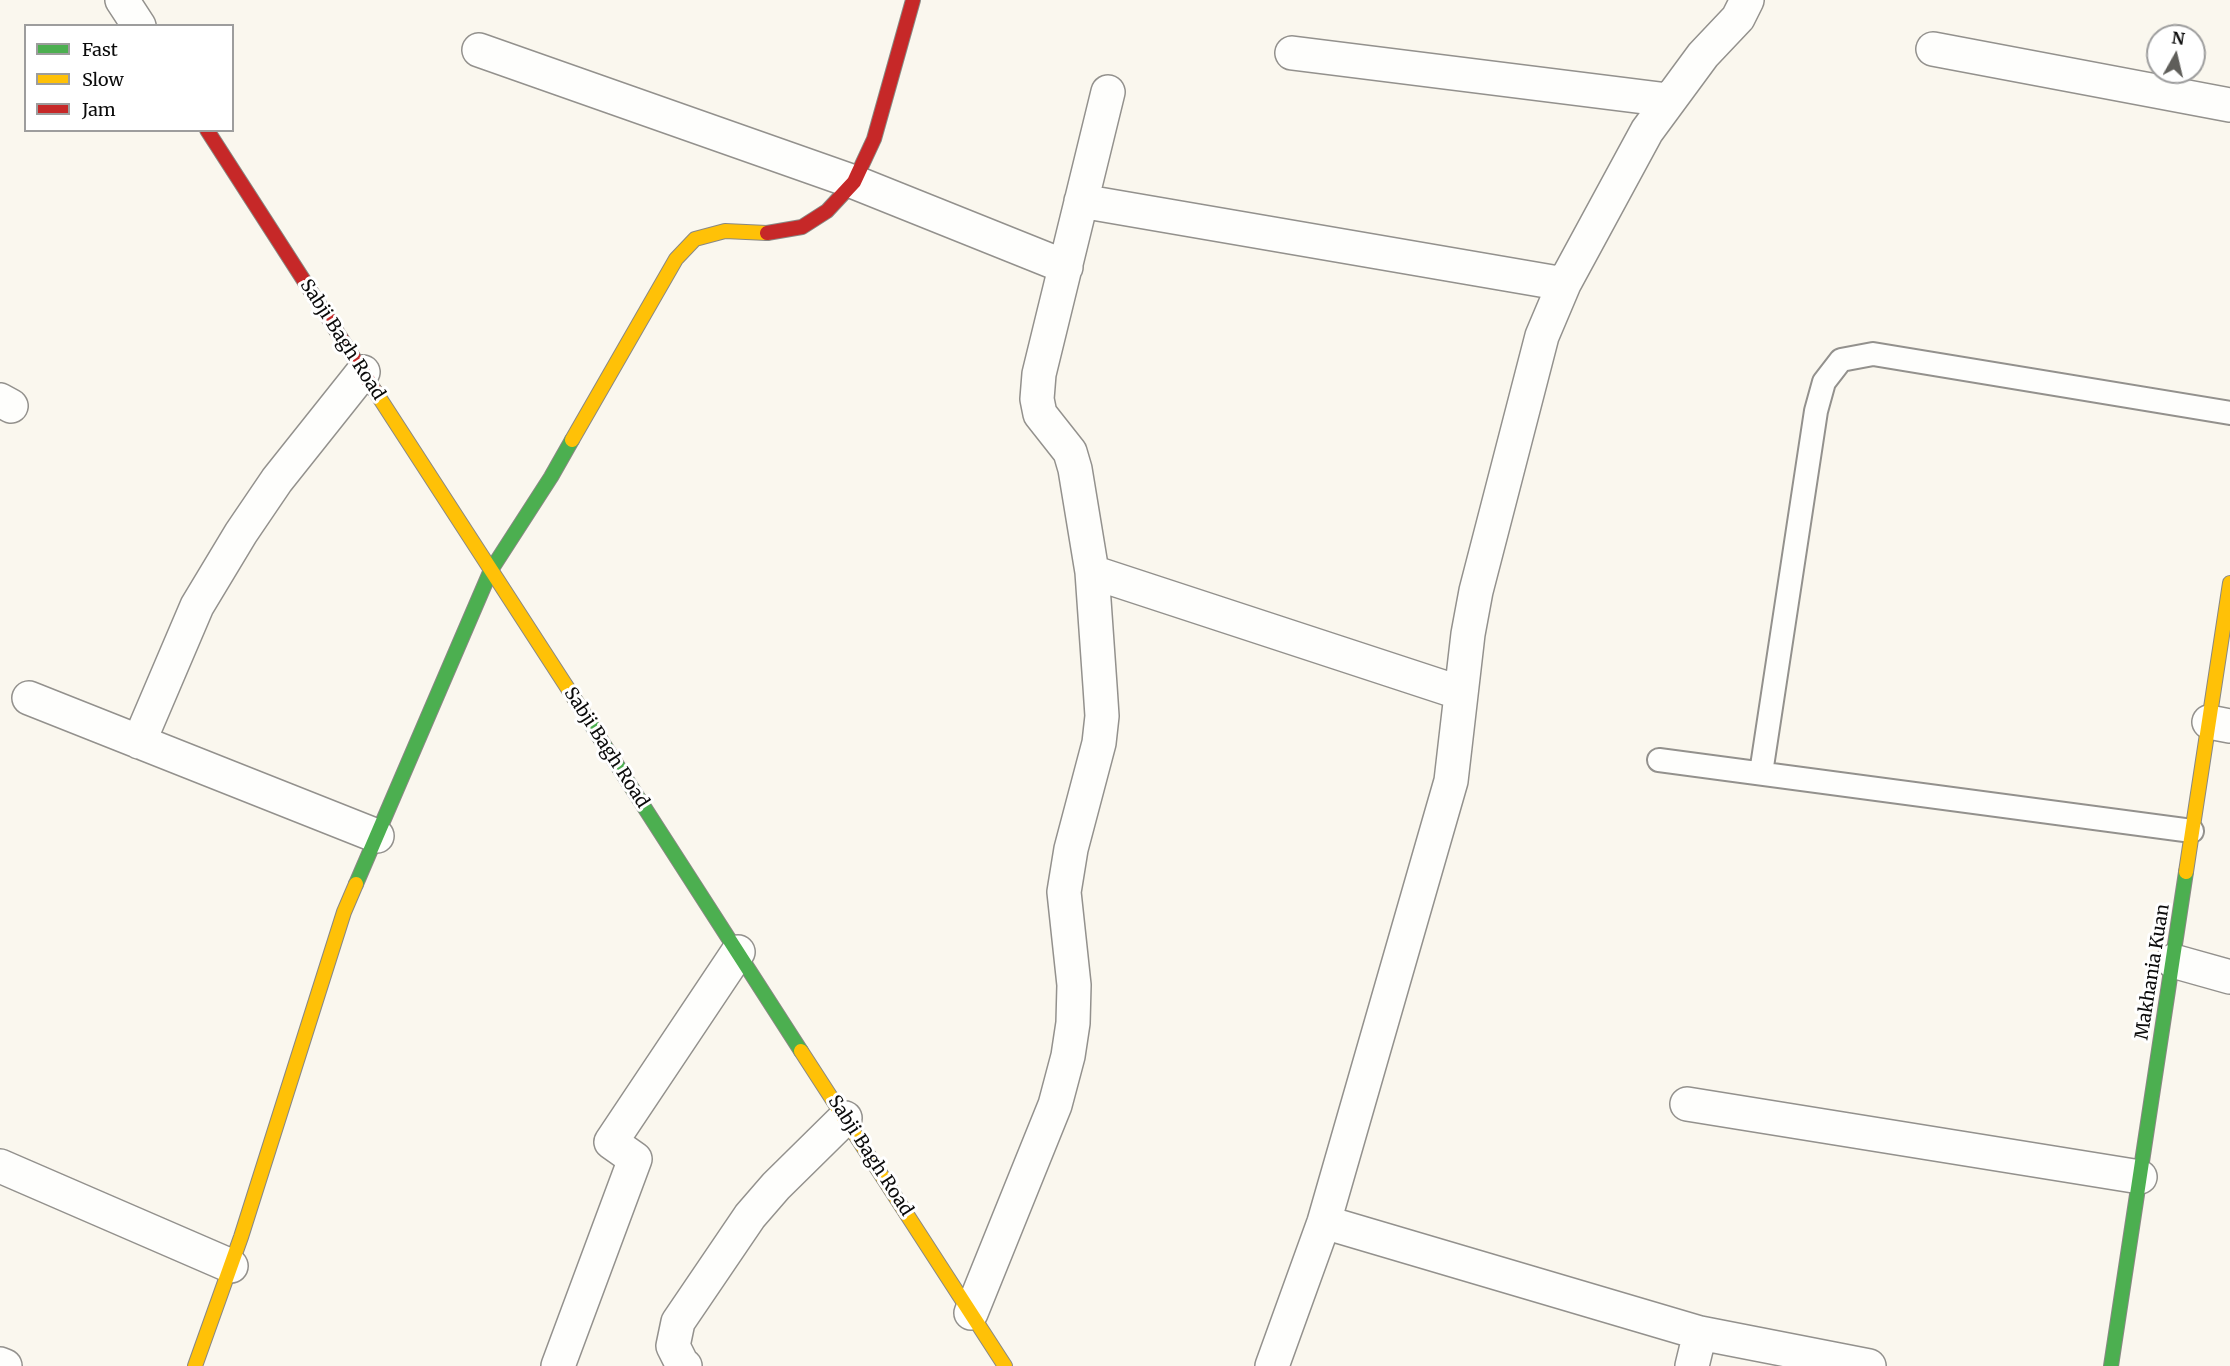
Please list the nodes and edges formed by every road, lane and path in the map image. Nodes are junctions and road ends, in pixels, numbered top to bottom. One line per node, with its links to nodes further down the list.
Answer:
1 (122, 0): 4 (street)
2 (913, 0): 12 (street)
3 (1747, 0): 9 (street)
4 (138, 24)
5 (1933, 49): 10 (street)
6 (479, 50): 12 (street)
7 (1292, 53): 9 (street)
8 (1108, 92): 13 (street)
9 (1668, 100): 15 (street)
10 (2230, 105)
11 (208, 132): 16 (street, Sabji Bagh Road)
12 (854, 182): 14 (street); 18 (street)
13 (1081, 201): 14 (street); 15 (street)
14 (1066, 267): 19 (street)
15 (1564, 284): 21 (street)
16 (363, 372): 18 (street, Sabji Bagh Road); 24 (street)
17 (2230, 413): 26 (lane)
18 (491, 570): 28 (street); 29 (street, Sabji Bagh Road)
19 (1092, 572): 21 (street); 38 (street)
20 (2230, 588): 23 (street, Makhania Kuan)
21 (1461, 693): 36 (street)
22 (29, 698): 24 (street)
23 (2219, 724): 27 (street, Makhania Kuan)
24 (139, 742): 28 (street)
25 (1659, 760): 26 (lane)
26 (1761, 773): 27 (lane)
27 (2192, 831): 30 (street, Makhania Kuan)
28 (377, 836): 37 (street)
29 (738, 952): 33 (street, Sabji Bagh Road); 43 (street)
30 (2173, 961): 31 (street); 35 (street, Makhania Kuan)
31 (2230, 977)
32 (1687, 1104): 35 (street)
33 (845, 1118): 38 (street, Sabji Bagh Road); 44 (street)
34 (0, 1166): 37 (street)
35 (2140, 1177): 49 (street, Makhania Kuan)
36 (1324, 1222): 39 (street); 46 (street)
37 (231, 1266): 42 (street)
38 (971, 1313): 45 (street, Sabji Bagh Road)
39 (1700, 1333): 47 (street); 48 (street)
40 (0, 1364): 41 (street)
41 (5, 1366)
42 (195, 1366)
43 (558, 1366)
44 (685, 1366)
45 (1005, 1366)
46 (1272, 1366)
47 (1692, 1366)
48 (1869, 1366)
49 (2111, 1366)

